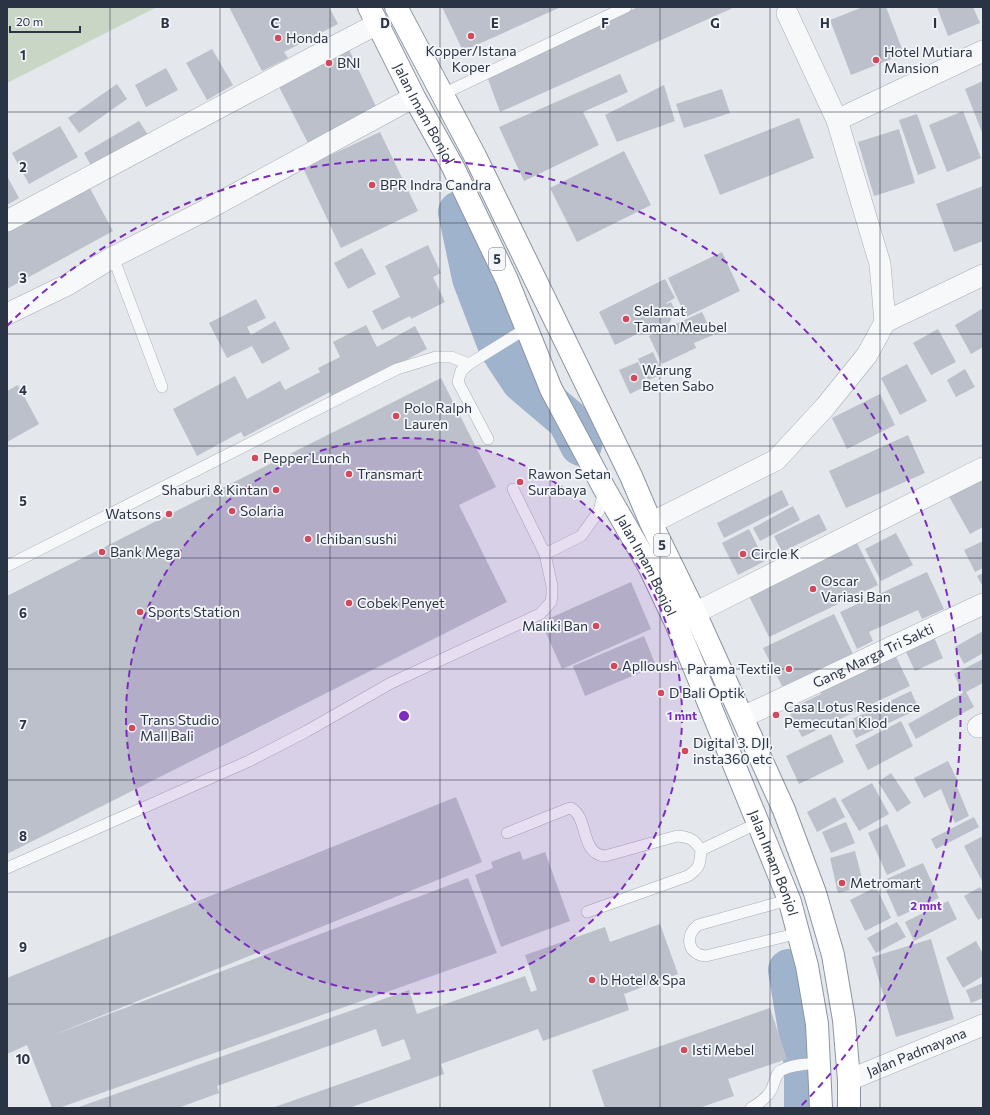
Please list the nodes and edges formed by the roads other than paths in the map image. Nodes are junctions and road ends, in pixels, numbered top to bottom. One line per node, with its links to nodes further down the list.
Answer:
1 (396, 7): 6 (highway, Jalan Imam Bonjol / 5)
2 (626, 7): 6 (lane)
3 (786, 13): 8 (street)
4 (373, 16): 7 (highway, Jalan Imam Bonjol / 5); 9 (street)
5 (983, 51): 8 (street)
6 (443, 94): 19 (highway, Jalan Imam Bonjol / 5)
7 (410, 99): 10 (street); 14 (highway, Jalan Imam Bonjol / 5)
8 (837, 120): 13 (street)
9 (7, 221)
10 (113, 258): 12 (street); 16 (lane)
11 (983, 276): 13 (street)
12 (7, 314)
13 (885, 322): 22 (street)
14 (527, 328): 15 (lane); 21 (highway, Jalan Imam Bonjol / 5)
15 (469, 364): 17 (lane); 24 (lane)
16 (162, 387)
17 (488, 439)
18 (983, 468): 26 (street)
19 (631, 476): 21 (highway); 22 (highway, Jalan Imam Bonjol / 5)
20 (513, 489): 23 (lane)
21 (604, 490): 23 (lane); 28 (highway, Jalan Imam Bonjol / 5)
22 (651, 523): 26 (highway, Jalan Imam Bonjol / 5)
23 (545, 554): 31 (lane)
24 (7, 566)
25 (983, 604): 27 (street, Gang Marga Tri Sakti)
26 (695, 613): 27 (highway, Jalan Imam Bonjol / 5)
27 (743, 717): 37 (highway, Jalan Imam Bonjol / 5)
28 (750, 827): 30 (lane); 32 (highway, Jalan Imam Bonjol / 5)
29 (507, 833): 30 (lane)
30 (701, 850): 33 (lane)
31 (7, 868)
32 (783, 903): 34 (highway, Jalan Imam Bonjol / 5); 34 (lane)
33 (587, 912)
34 (788, 936): 36 (highway, Jalan Imam Bonjol / 5)
35 (983, 1025): 37 (street, Jalan Padmayana)
36 (810, 1064): 38 (lane); 39 (highway, Jalan Imam Bonjol / 5)
37 (849, 1080): 40 (highway, Jalan Imam Bonjol / 5)
38 (751, 1108)
39 (821, 1108)
40 (849, 1108)

